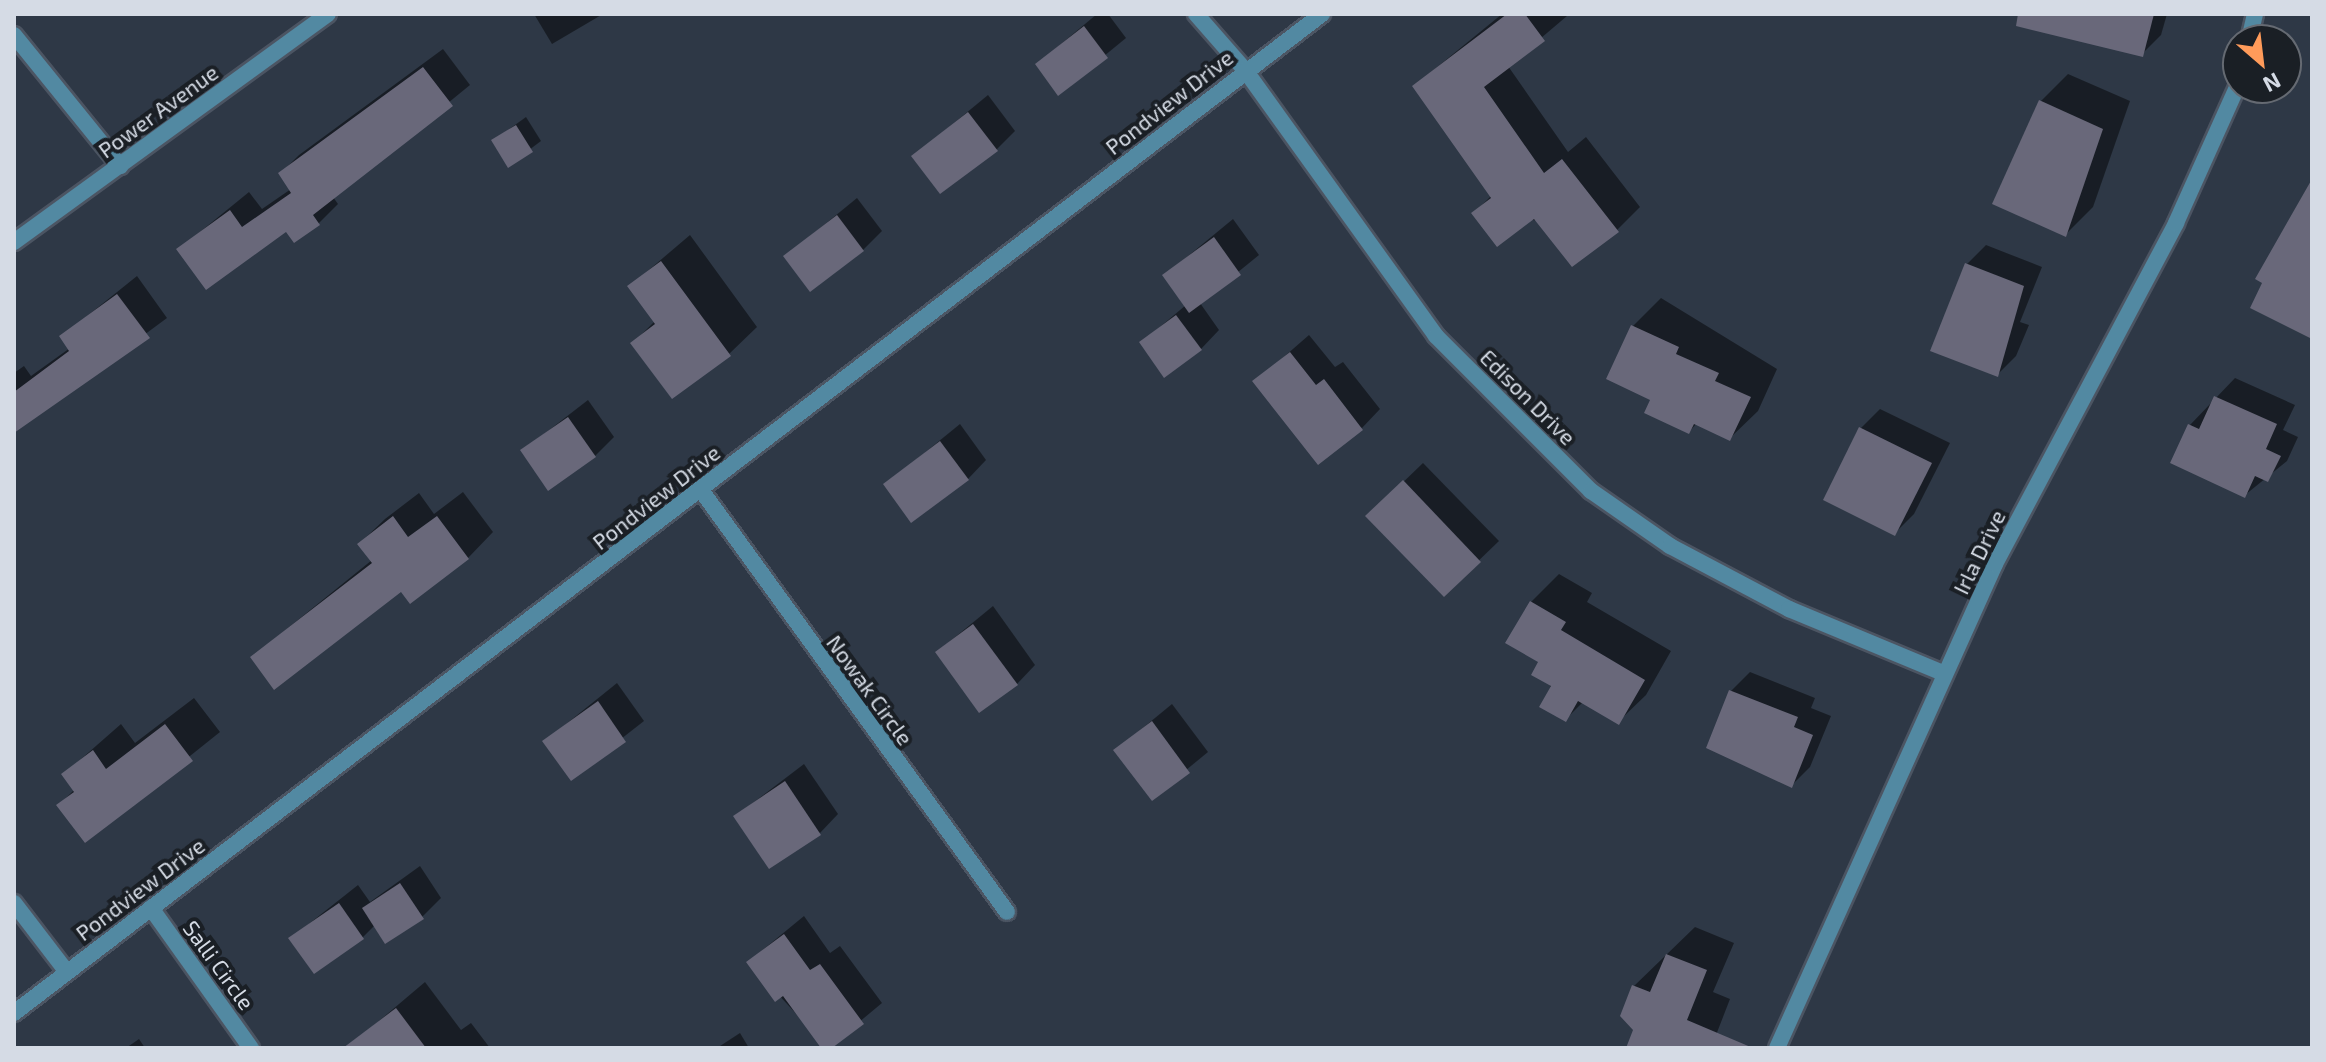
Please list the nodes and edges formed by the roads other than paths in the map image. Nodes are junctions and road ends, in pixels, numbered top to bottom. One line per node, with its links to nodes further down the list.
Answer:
1 (328, 14): 7 (street, Power Avenue)
2 (1196, 14): 5 (street, Edison Drive)
3 (1322, 14): 5 (street, Pondview Drive)
4 (14, 35): 7 (street)
5 (1245, 70): 9 (street, Pondview Drive); 10 (street, Edison Drive)
6 (2229, 104): 10 (street, Irla Drive)
7 (120, 166): 8 (street, Power Avenue)
8 (14, 242)
9 (701, 490): 12 (street, Pondview Drive); 13 (street, Nowak Circle)
10 (1945, 674): 17 (street, Irla Drive)
11 (14, 903): 14 (street)
12 (151, 908): 14 (street, Pondview Drive); 16 (street, Salli Circle)
13 (1007, 912)
14 (67, 972): 15 (street, Pondview Drive)
15 (14, 1013)
16 (251, 1048)
17 (1777, 1048)

